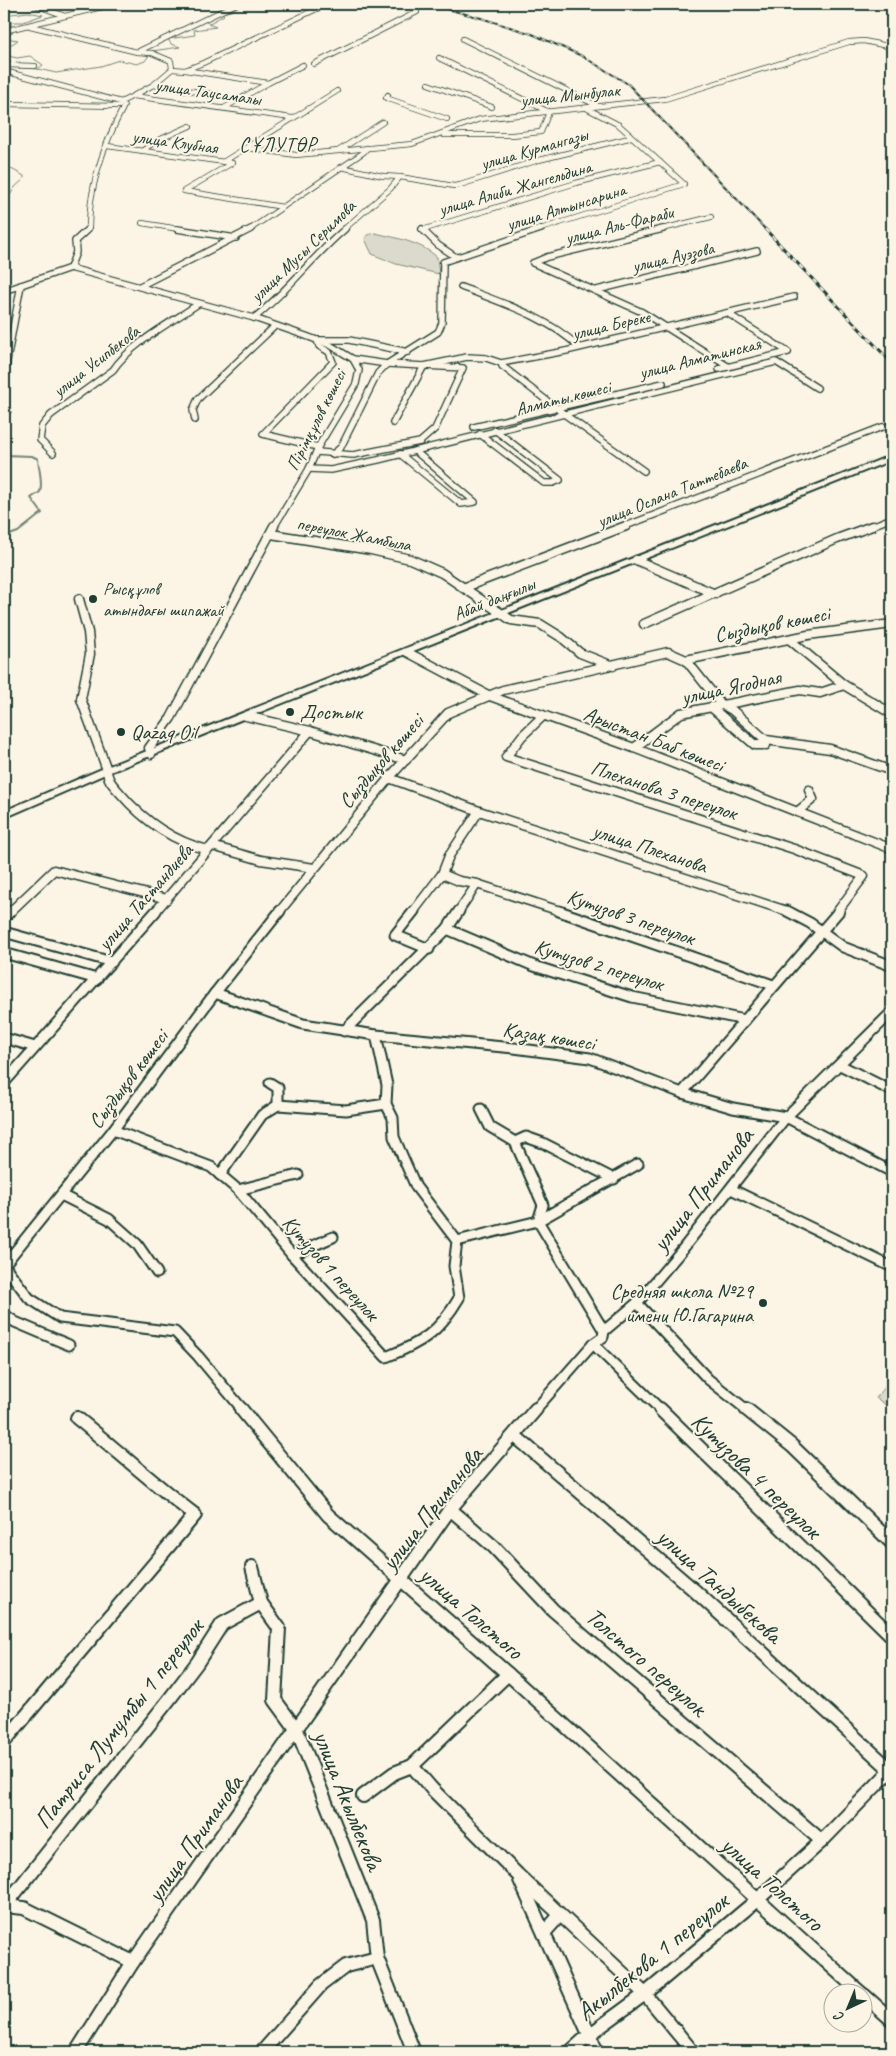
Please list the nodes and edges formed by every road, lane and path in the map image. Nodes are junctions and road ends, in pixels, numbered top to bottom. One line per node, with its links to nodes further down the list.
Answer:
1 (33, 4): 6 (street)
2 (114, 4): 6 (street)
3 (236, 4): 11 (street)
4 (328, 4): 19 (street)
5 (417, 12): 13 (street)
6 (66, 16): 7 (street)
7 (27, 26): 8 (street); 11 (street)
8 (4, 31)
9 (462, 39): 29 (street)
10 (892, 47): 29 (street, улица Мынбулак)
11 (137, 52): 17 (street)
12 (439, 58): 33 (street)
13 (314, 64)
14 (4, 65): 16 (street)
15 (303, 65): 20 (street)
16 (35, 66)
17 (172, 69): 19 (street); 22 (street)
18 (4, 70): 28 (street)
19 (185, 70): 20 (street)
20 (268, 83): 31 (street)
21 (428, 84): 30 (street)
22 (153, 85): 24 (street); 26 (street)
23 (337, 91): 34 (street)
24 (219, 95)
25 (388, 95): 35 (street)
26 (133, 96): 28 (street, улица Таусамалы); 31 (street, улица Таусамалы)
27 (4, 104): 28 (street, улица Таусамалы)
28 (122, 104): 40 (street)
29 (598, 106): 32 (street, улица Мынбулак)
30 (492, 107)
31 (224, 108): 34 (street, улица Таусамалы)
32 (584, 108): 33 (street, улица Мынбулак); 38 (street, улица Курмангазы)
33 (549, 112): 39 (street, улица Мынбулак); 39 (street)
34 (292, 118): 41 (street)
35 (447, 119)
36 (383, 122): 44 (street)
37 (190, 126): 43 (street)
38 (629, 134): 46 (street); 48 (street, улица Курмангазы)
39 (437, 135): 42 (street, улица Мынбулак)
40 (107, 146): 43 (street, улица Клубная); 55 (street)
41 (247, 148): 44 (street, улица Мынбулак); 45 (street)
42 (367, 148): 44 (street, улица Мынбулак); 47 (street)
43 (142, 151): 45 (street, улица Клубная)
44 (338, 151)
45 (223, 162): 49 (street, улица Клубная)
46 (660, 162): 54 (street, улица Алтынсарина); 54 (street, улица Алиби Жангельдина)
47 (342, 166): 48 (street); 49 (street)
48 (400, 178): 64 (street, улица Мусы Серимова)
49 (283, 207): 52 (street)
50 (711, 217): 59 (street, улица Аль-Фараби)
51 (142, 223): 52 (street)
52 (237, 238): 57 (street)
53 (757, 251): 59 (street, улица Ауэзова)
54 (456, 257): 69 (street)
55 (70, 268): 56 (street); 57 (street, Пірімқұлов көшесі)
56 (21, 285): 60 (street); 73 (street)
57 (140, 286): 62 (street, Пірімқұлов көшесі)
58 (461, 287): 68 (street)
59 (597, 290): 66 (street)
60 (4, 291)
61 (794, 297): 63 (street, улица Береке)
62 (198, 304): 64 (street, Пірімқұлов көшесі); 87 (street, улица Усипбекова)
63 (727, 314): 66 (street, улица Береке); 75 (street, улица Алматинская)
64 (254, 318): 65 (street, Пірімқұлов көшесі)
65 (274, 326): 67 (street, Пірімқұлов көшесі); 79 (street)
66 (665, 327): 68 (street, улица Береке); 75 (street)
67 (317, 340): 69 (street); 70 (street, Пірімқұлов көшесі); 85 (street)
68 (579, 347): 71 (street, улица Береке)
69 (408, 352): 72 (street)
70 (353, 359): 72 (street); 85 (street, Пірімқұлов көшесі)
71 (501, 363): 74 (street); 77 (street)
72 (387, 364): 74 (street); 88 (street)
73 (6, 366)
74 (424, 366): 80 (street); 88 (street)
75 (729, 367): 77 (street, улица Алматинская)
76 (817, 388): 78 (street, Алматы көшесі)
77 (556, 408): 78 (street); 82 (street, улица Алматинская)
78 (564, 414): 83 (street, Алматы көшесі); 92 (street)
79 (195, 420)
80 (393, 423)
81 (892, 426): 96 (street, улица Ослана Таттебаева)
82 (474, 427)
83 (495, 430): 84 (street, Алматы көшесі); 84 (street)
84 (480, 434): 86 (street, Алматы көшесі)
85 (318, 449): 88 (street); 91 (street, Пірімқұлов көшесі)
86 (415, 451): 89 (street, Алматы көшесі); 89 (street)
87 (53, 453)
88 (333, 454)
89 (400, 454): 91 (street, Алматы көшесі)
90 (892, 457): 95 (street, Абай даңғылы)
91 (309, 469): 94 (street, Пірімқұлов көшесі)
92 (644, 471)
93 (892, 518): 97 (street)
94 (271, 534): 96 (street, переулок Жамбыла); 116 (street, Пірімқұлов көшесі)
95 (636, 560): 97 (street); 99 (street, Абай даңғылы)
96 (463, 588): 99 (street, переулок Жамбыла)
97 (715, 594): 100 (street)
98 (79, 599): 118 (street)
99 (502, 614): 103 (street, Абай даңғылы); 105 (street, переулок Жамбыла)
100 (644, 624)
101 (892, 624): 102 (street, Сыздықов көшесі)
102 (789, 639): 104 (street, Сыздықов көшесі); 106 (street)
103 (407, 652): 107 (street, Арыстан Баб көшесі); 111 (street, Абай даңғылы)
104 (686, 660): 105 (street, Сыздықов көшесі); 108 (street)
105 (613, 666): 107 (street, Сыздықов көшесі)
106 (844, 685): 108 (street, улица Ягодная); 110 (street)
107 (490, 696): 112 (street, Арыстан Баб көшесі); 117 (street, Сыздықов көшесі)
108 (720, 704): 109 (street, улица Ягодная); 114 (street)
109 (711, 707): 114 (street); 115 (street, улица Ягодная)
110 (892, 714)
111 (246, 716): 113 (street); 116 (street, Абай даңғылы)
112 (544, 716): 115 (street, Арыстан Баб көшесі); 133 (street, Плеханова 3 переулок)
113 (310, 731): 117 (street); 125 (street, улица Тастандиева)
114 (766, 740): 119 (street)
115 (634, 748): 123 (street, Арыстан Баб көшесі)
116 (150, 754): 118 (street, Абай даңғылы)
117 (406, 760): 120 (street, Сыздықов көшесі)
118 (107, 770): 124 (street, Абай даңғылы); 125 (street)
119 (892, 771)
120 (389, 778): 122 (street, улица Плеханова); 127 (street, Сыздықов көшесі)
121 (809, 790): 123 (street)
122 (479, 812): 128 (street); 133 (street, улица Плеханова)
123 (797, 812): 126 (street, Арыстан Баб көшесі)
124 (4, 816)
125 (210, 848): 127 (street); 130 (street, улица Тастандиева)
126 (892, 849)
127 (314, 868): 141 (street, Сыздықов көшесі)
128 (442, 874): 129 (street, Кутузов 3 переулок); 135 (street)
129 (477, 884): 132 (street); 140 (street, Кутузов 3 переулок)
130 (167, 899): 131 (street); 137 (street, улица Тастандиева)
131 (4, 917)
132 (447, 930): 135 (street); 143 (street, Кутузов 2 переулок)
133 (820, 930): 138 (street, улица Плеханова); 140 (street)
134 (4, 932): 137 (street)
135 (429, 949): 144 (street)
136 (4, 953): 139 (street)
137 (112, 962): 139 (street, улица Тастандиева)
138 (892, 966)
139 (97, 979): 147 (street, улица Тастандиева)
140 (773, 985): 143 (street)
141 (216, 993): 144 (street, Қазақ көшесі); 157 (street, Сыздықов көшесі)
142 (890, 1018): 148 (street, улица Приманова)
143 (744, 1020): 152 (street)
144 (344, 1031): 145 (street, Қазақ көшесі)
145 (376, 1035): 152 (street, Қазақ көшесі); 153 (street)
146 (4, 1038): 147 (street)
147 (35, 1048): 149 (street, улица Тастандиева)
148 (840, 1066): 151 (street); 156 (street, улица Приманова)
149 (4, 1083)
150 (270, 1083): 154 (street)
151 (892, 1091)
152 (682, 1093): 156 (street, Қазақ көшесі)
153 (386, 1104): 154 (street); 169 (street)
154 (278, 1105): 161 (street)
155 (481, 1109): 158 (street)
156 (786, 1117): 160 (street, Қазақ көшесі); 164 (street, улица Приманова)
157 (114, 1130): 161 (street, Кутузов 1 переулок); 166 (street, Сыздықов көшесі)
158 (515, 1142): 163 (street); 167 (street)
159 (638, 1164): 163 (street)
160 (892, 1172)
161 (220, 1175): 165 (street, Кутузов 1 переулок)
162 (298, 1175): 165 (street)
163 (614, 1178): 167 (street)
164 (731, 1189): 172 (street); 174 (street, улица Приманова)
165 (238, 1190): 170 (street, Кутузов 1 переулок)
166 (61, 1195): 171 (street, Сыздықов көшесі); 173 (street)
167 (538, 1221): 169 (street); 176 (street)
168 (333, 1237): 170 (street)
169 (457, 1241): 170 (street, Кутузов 1 переулок)
170 (292, 1255)
171 (4, 1265): 185 (street, улица Толстого)
172 (892, 1268)
173 (157, 1273)
174 (637, 1303): 176 (street, улица Приманова); 183 (street)
175 (4, 1314): 178 (street)
176 (604, 1331): 177 (street, улица Приманова)
177 (593, 1344): 180 (street, улица Приманова); 187 (street, Кутузова 4 переулок)
178 (69, 1346)
179 (77, 1418): 182 (street)
180 (516, 1436): 181 (street, улица Приманова); 192 (street, улица Тандыбекова)
181 (450, 1509): 185 (street, улица Приманова); 194 (street, Толстого переулок)
182 (195, 1515): 190 (street)
183 (892, 1543)
184 (252, 1567): 186 (street, улица Акылбекова)
185 (401, 1580): 188 (street, улица Толстого); 189 (street, улица Приманова)
186 (261, 1603): 189 (street, улица Акылбекова); 197 (street, Патриса Лумумбы 1 переулок)
187 (892, 1636)
188 (508, 1674): 191 (street); 196 (street, улица Толстого)
189 (296, 1730): 200 (street, улица Акылбекова); 201 (street, улица Приманова)
190 (4, 1742)
191 (412, 1766): 193 (street); 195 (street)
192 (892, 1770): 194 (street, Акылбекова 1 переулок)
193 (363, 1796)
194 (822, 1841): 196 (street, Акылбекова 1 переулок)
195 (518, 1875): 198 (street); 199 (street)
196 (757, 1900): 202 (street, улица Толстого); 203 (street, Акылбекова 1 переулок)
197 (4, 1906): 201 (street)
198 (560, 1915): 199 (street); 203 (street)
199 (544, 1933): 206 (street)
200 (377, 1958): 208 (street); 209 (street, улица Акылбекова)
201 (133, 1962): 207 (street, улица Приманова)
202 (852, 1984)
203 (645, 1994): 206 (street, Акылбекова 1 переулок); 212 (street)
204 (874, 2004): 205 (street, улица Толстого)
205 (892, 2020)
206 (589, 2035): 210 (street, Акылбекова 1 переулок); 211 (street)
207 (76, 2052)
208 (262, 2052)
209 (414, 2052)
210 (570, 2052)
211 (597, 2052)
212 (693, 2052)

